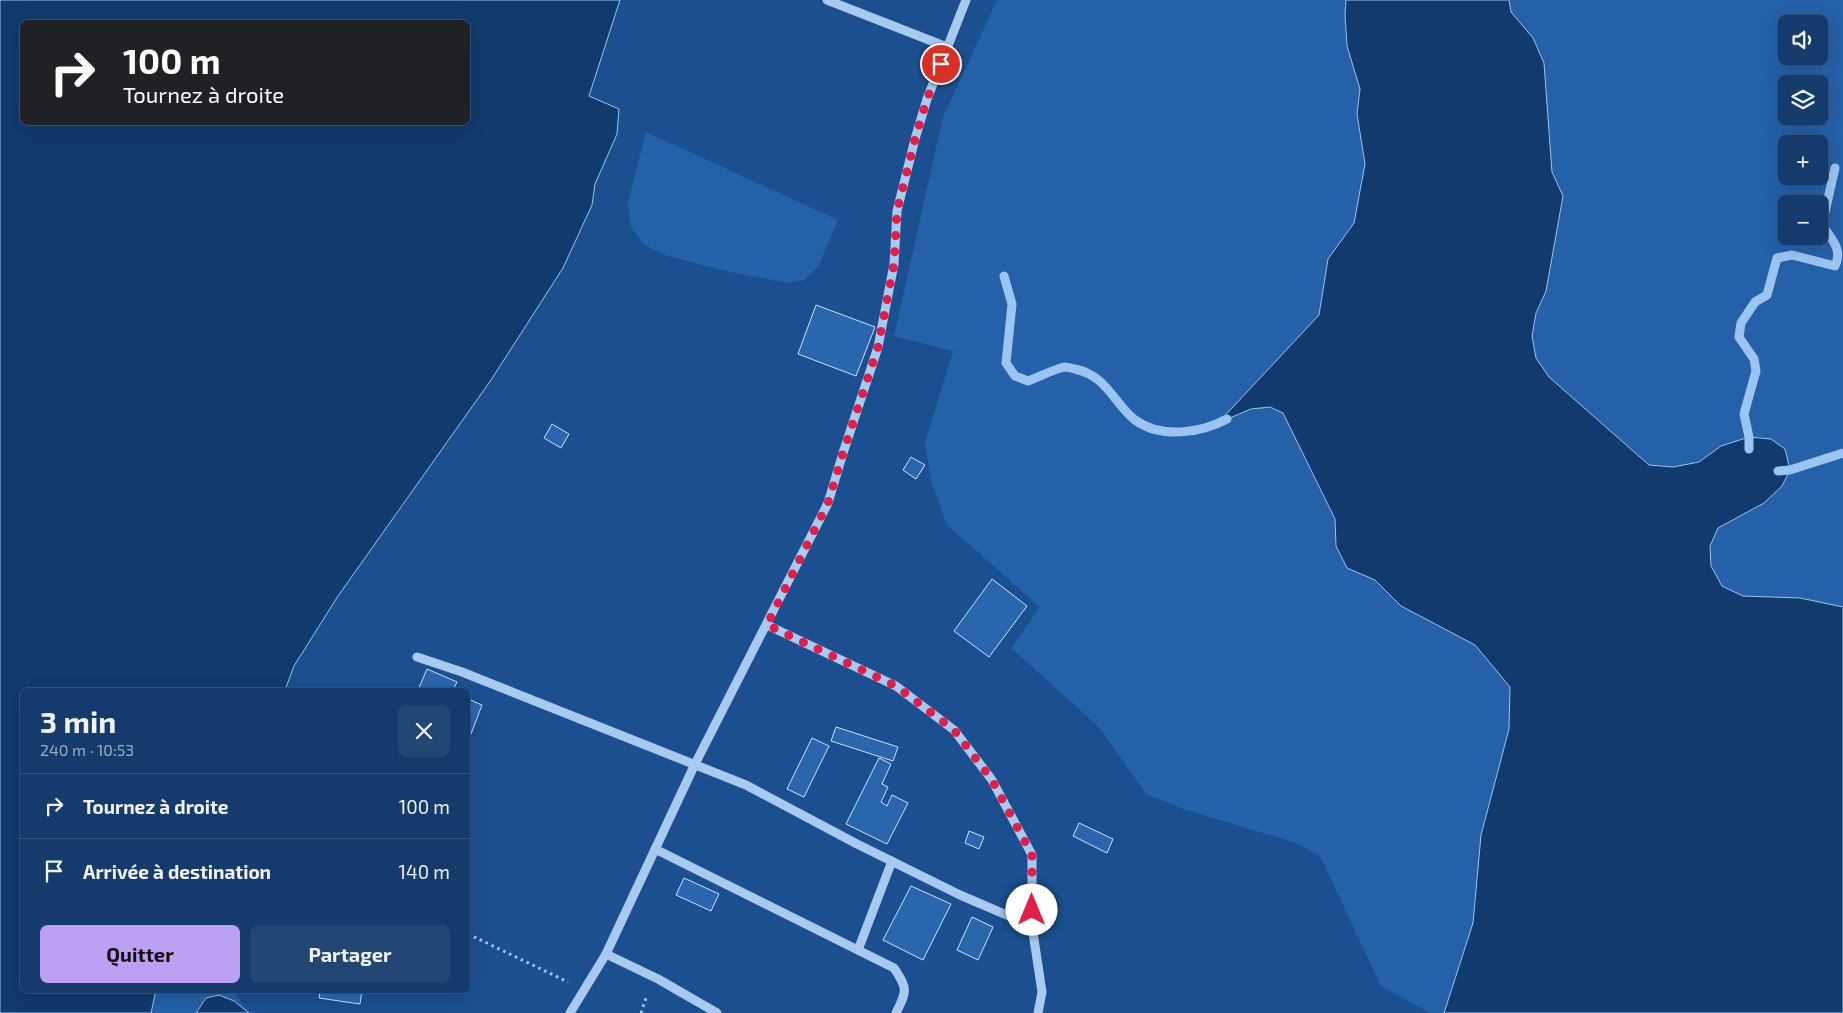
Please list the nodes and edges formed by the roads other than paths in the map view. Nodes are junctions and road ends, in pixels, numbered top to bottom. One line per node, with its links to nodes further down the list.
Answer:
1 (827, 0): 3 (street)
2 (966, 0): 3 (street)
3 (947, 47): 4 (street)
4 (767, 625): 6 (street); 9 (street)
5 (417, 657): 6 (street)
6 (695, 764): 7 (street); 8 (street)
7 (655, 850): 10 (street); 11 (street)
8 (892, 861): 9 (street); 10 (street)
9 (1032, 926): 15 (street)
10 (858, 950): 14 (street)
11 (606, 954): 12 (street); 13 (street)
12 (570, 1013)
13 (717, 1013)
14 (896, 1013)
15 (1038, 1013)

